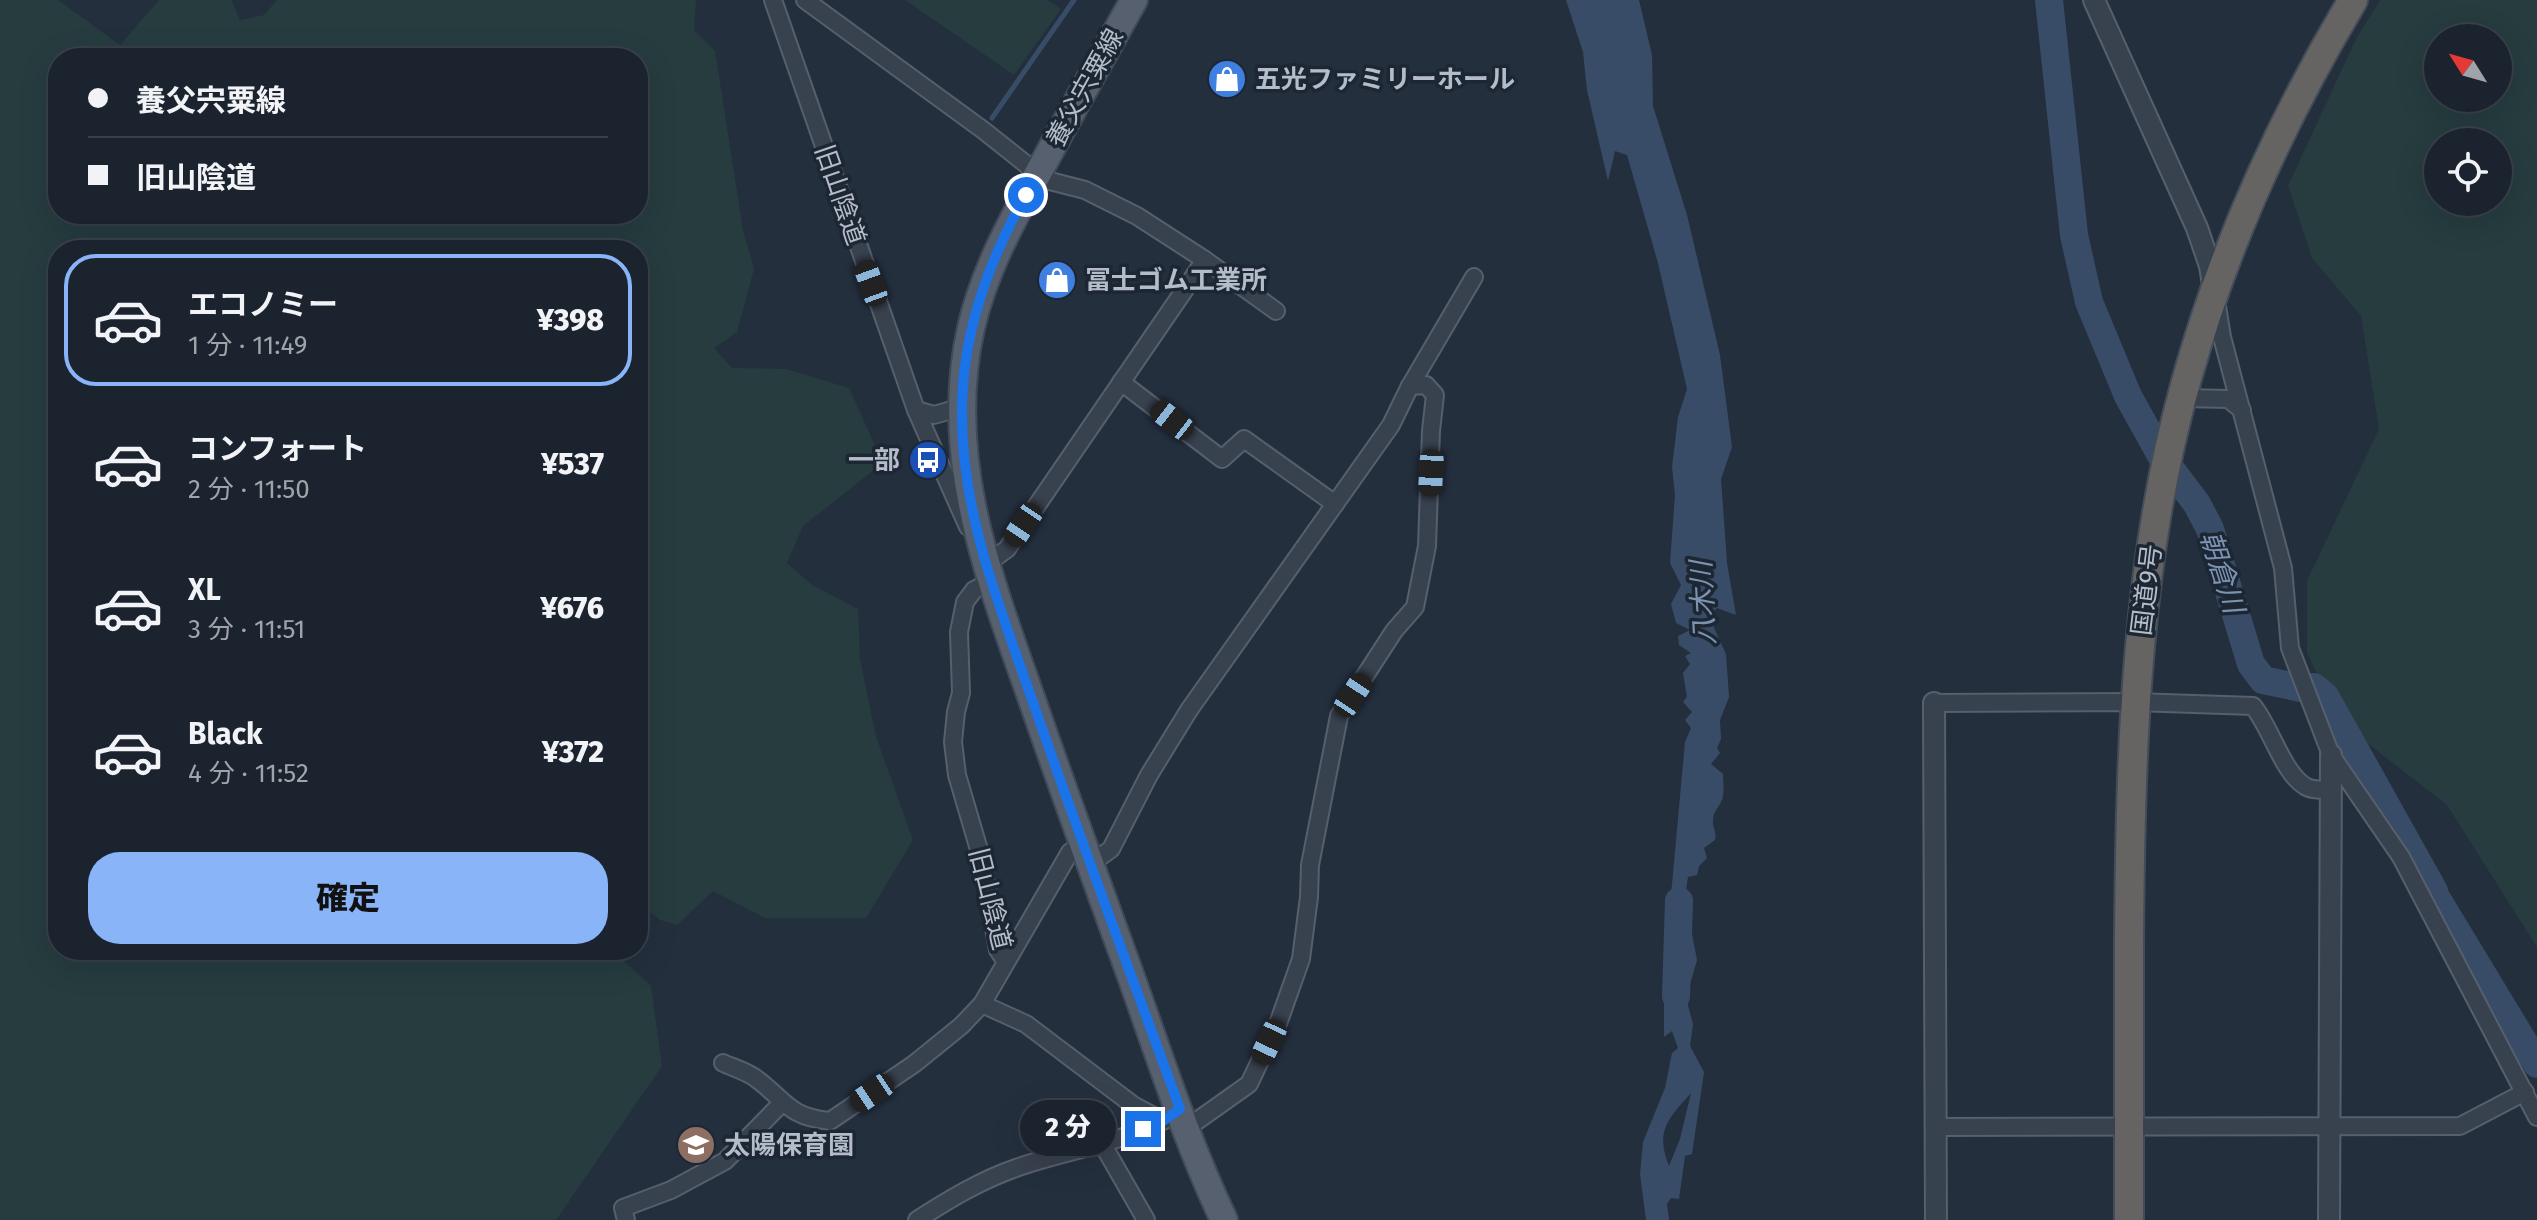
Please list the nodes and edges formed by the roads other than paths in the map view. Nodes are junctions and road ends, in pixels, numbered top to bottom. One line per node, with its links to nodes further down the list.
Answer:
1 (773, 0): 15 (street, 旧山陰道)
2 (805, 0): 6 (street)
3 (1134, 0): 6 (main road, 養父宍粟線)
4 (2094, 0): 9 (street)
5 (2353, 0): 9 (highway, 国道9号)
6 (1038, 173): 7 (street); 14 (main road, 養父宍粟線)
7 (1205, 260): 10 (street); 11 (street)
8 (1474, 277): 12 (street)
9 (2215, 295): 13 (highway, 国道9号); 16 (street)
10 (1276, 311)
11 (1121, 382): 17 (street); 18 (street)
12 (1410, 386): 17 (street); 30 (street)
13 (2183, 398): 16 (street); 19 (highway, 国道9号)
14 (962, 407): 15 (street); 18 (main road, 養父宍粟線)
15 (916, 410): 18 (street, 旧山陰道)
16 (2242, 410): 21 (street)
17 (1335, 504): 23 (street)
18 (988, 573): 23 (main road, 養父宍粟線); 24 (street, 旧山陰道)
19 (2135, 702): 20 (street); 22 (street); 31 (highway, 国道9号)
20 (1934, 703): 33 (street)
21 (2331, 755): 22 (street); 27 (street)
22 (2331, 790): 32 (street)
23 (1083, 846): 24 (street); 30 (main road, 養父宍粟線)
24 (1006, 962): 25 (street, 旧山陰道)
25 (982, 1004): 28 (street, 旧山陰道); 30 (street)
26 (723, 1063): 28 (street, 旧山陰道)
27 (2525, 1092): 29 (street); 32 (street)
28 (782, 1103): 35 (street)
29 (2537, 1117)
30 (1176, 1119): 34 (street); 38 (main road, 養父宍粟線)
31 (2129, 1125): 32 (street); 33 (street); 40 (highway, 国道9号)
32 (2329, 1125): 41 (street)
33 (1936, 1127): 39 (street)
34 (1103, 1145): 36 (street); 37 (street)
35 (626, 1220)
36 (917, 1220)
37 (1146, 1220)
38 (1224, 1220)
39 (1936, 1220)
40 (2129, 1220)
41 (2329, 1220)

